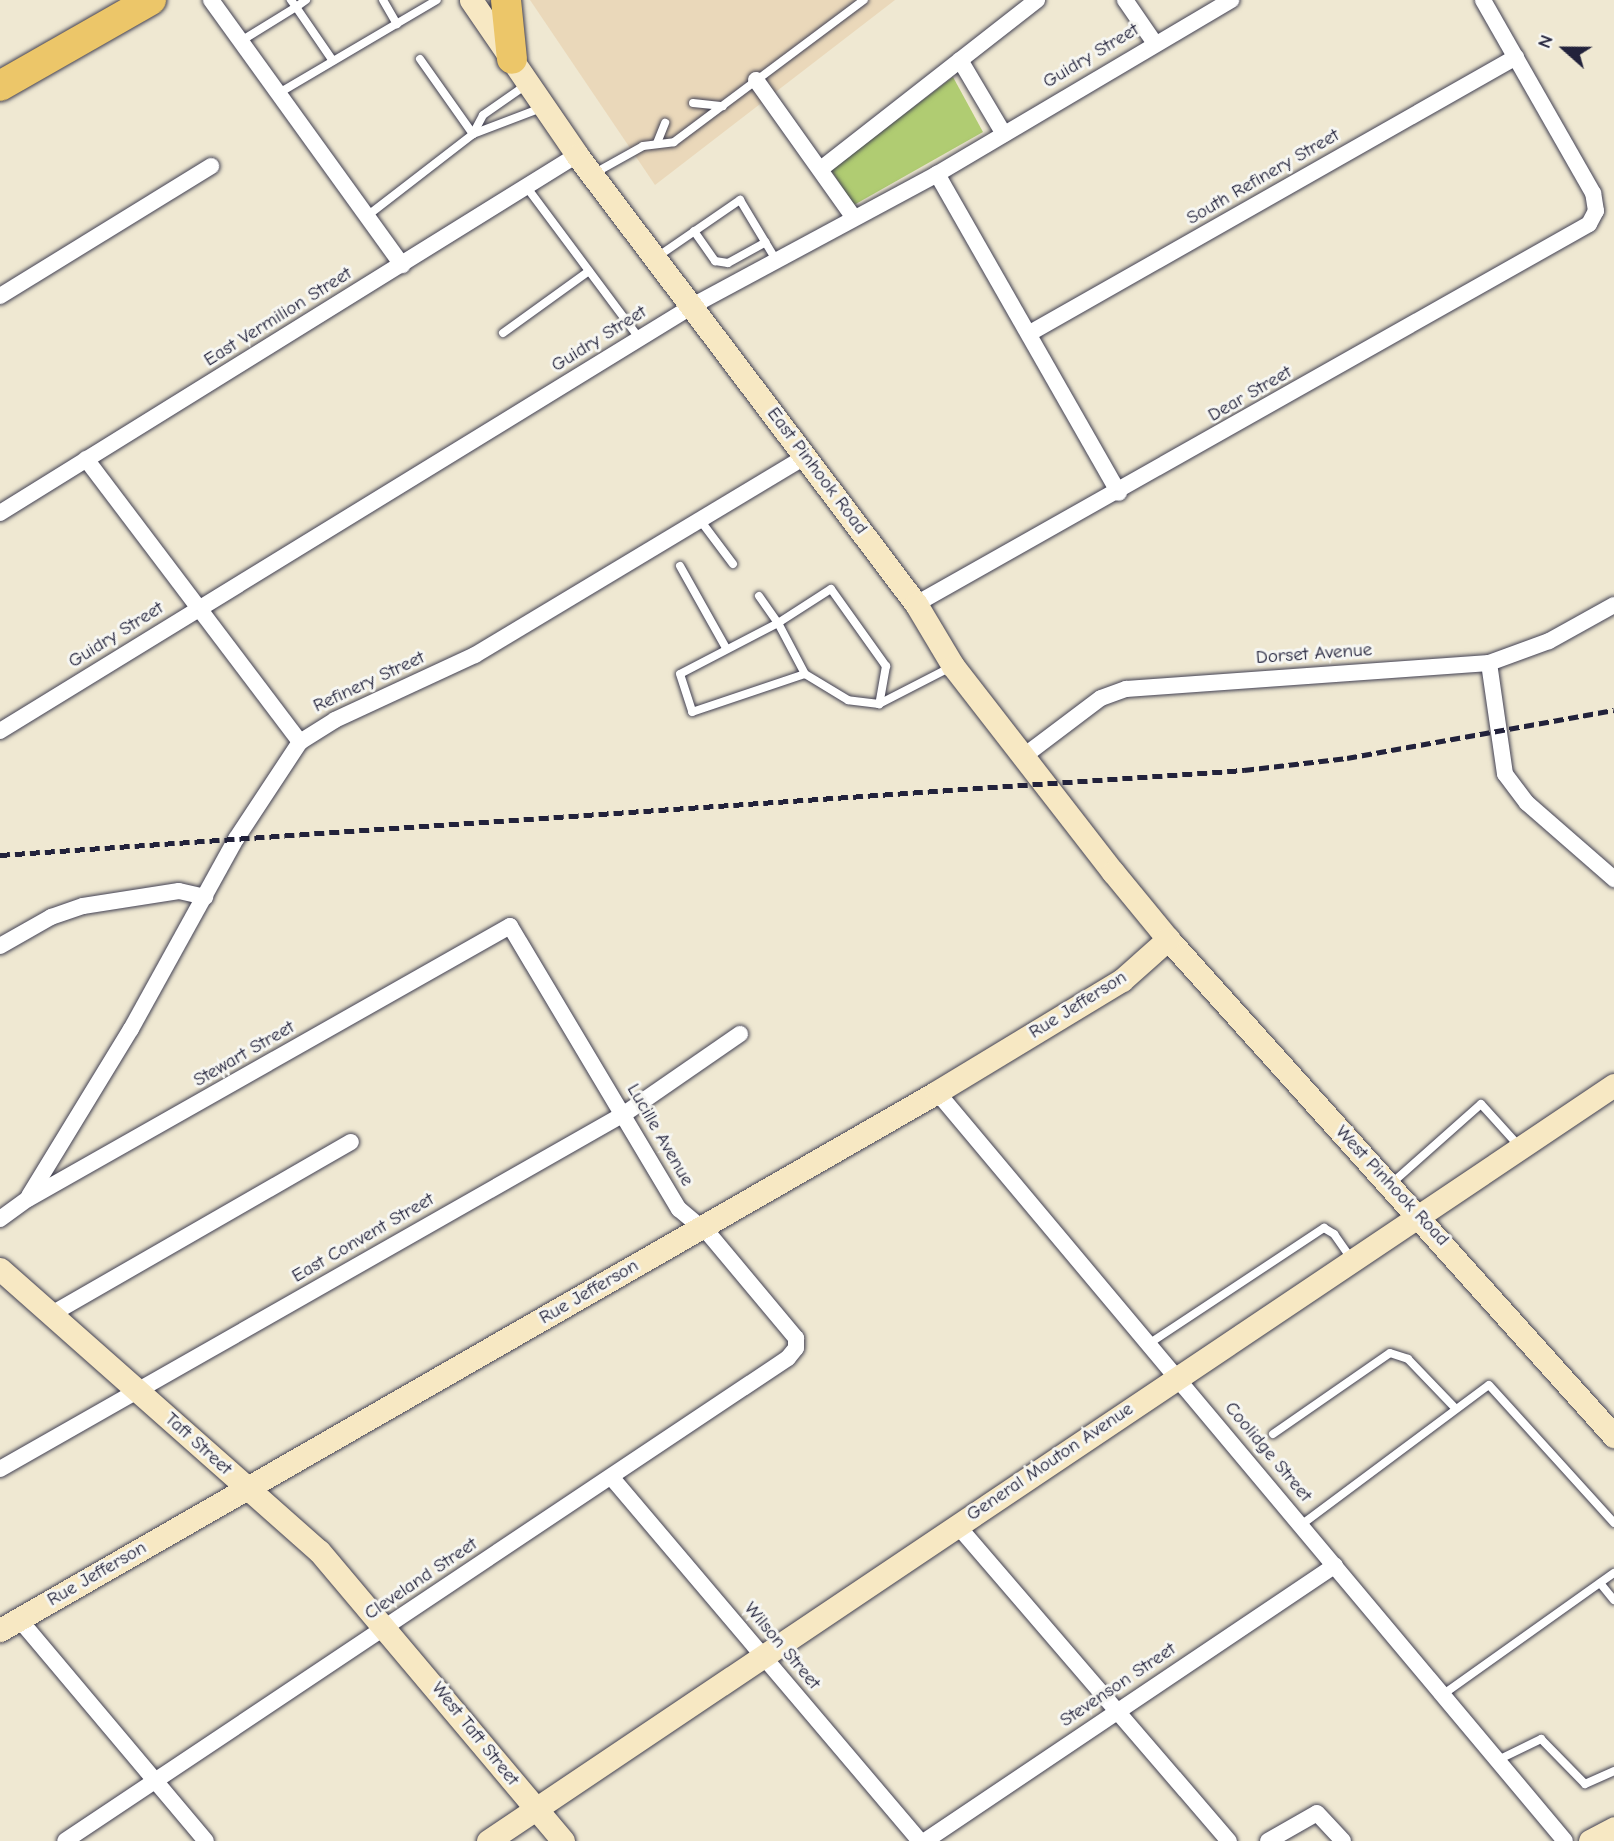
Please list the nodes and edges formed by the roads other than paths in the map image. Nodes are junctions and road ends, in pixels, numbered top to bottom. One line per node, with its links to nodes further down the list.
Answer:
1 (150, 0): 24 (highway)
2 (211, 0): 15 (street)
3 (306, 0): 13 (lane)
4 (383, 0): 14 (lane)
5 (438, 0): 14 (lane)
6 (471, 0): 19 (street, East Pinhook Road)
7 (506, 0): 19 (highway)
8 (864, 0): 22 (lane)
9 (1037, 0): 20 (street)
10 (1125, 0): 16 (street)
11 (1231, 0): 16 (street, Guidry Street)
12 (1483, 0): 17 (street)
13 (294, 4): 15 (lane); 21 (lane)
14 (397, 24): 21 (lane)
15 (241, 41): 25 (street)
16 (1154, 42): 31 (street, Guidry Street)
17 (1516, 57): 50 (street, South Refinery Street); 54 (street, Dear Street)
18 (420, 59): 30 (lane)
19 (512, 59): 23 (street, East Pinhook Road)
20 (960, 60): 31 (street); 35 (street)
21 (333, 61): 25 (lane)
22 (756, 80): 28 (lane); 35 (street)
23 (528, 83): 27 (street, East Pinhook Road); 30 (lane)
24 (0, 86)
25 (279, 93): 39 (street)
26 (693, 103): 28 (lane)
27 (544, 106): 30 (lane); 33 (street, East Pinhook Road)
28 (723, 106): 32 (lane)
29 (665, 123): 32 (lane)
30 (473, 134): 39 (lane)
31 (1003, 134): 36 (street, Guidry Street)
32 (657, 143): 37 (lane)
33 (578, 155): 37 (street, East Pinhook Road); 38 (street, East Vermilion Street)
34 (211, 166): 47 (street)
35 (822, 168): 40 (street)
36 (937, 174): 40 (street, Guidry Street); 50 (street)
37 (592, 175): 43 (street, East Pinhook Road)
38 (528, 189): 45 (street, East Vermilion Street); 46 (lane)
39 (367, 216): 45 (street)
40 (853, 218): 44 (street, Guidry Street)
41 (694, 230): 42 (lane); 42 (lane); 43 (lane)
42 (766, 242): 44 (lane)
43 (657, 257): 48 (street, East Pinhook Road)
44 (776, 260): 48 (street, Guidry Street)
45 (402, 265): 53 (street, East Vermilion Street)
46 (589, 271): 49 (lane); 51 (lane)
47 (0, 296)
48 (694, 305): 51 (street, Guidry Street); 52 (street, East Pinhook Road)
49 (503, 333)
50 (1030, 333): 54 (street)
51 (639, 338): 62 (street, Guidry Street)
52 (806, 456): 56 (street, Refinery Street); 60 (street, East Pinhook Road)
53 (86, 459): 55 (street, East Vermilion Street); 62 (street)
54 (1119, 493): 60 (street, Dear Street)
55 (0, 513)
56 (700, 520): 57 (lane); 70 (street, Refinery Street)
57 (733, 564)
58 (680, 566): 64 (lane)
59 (759, 596): 63 (lane)
60 (916, 604): 66 (street, East Pinhook Road)
61 (1614, 605): 65 (street, Dorset Avenue)
62 (200, 607): 69 (street, Guidry Street); 70 (street)
63 (778, 623): 64 (lane); 67 (lane); 68 (lane)
64 (726, 648): 67 (lane)
65 (1489, 663): 71 (street, Dorset Avenue); 72 (street)
66 (953, 666): 68 (lane); 71 (street, East Pinhook Road)
67 (805, 674): 68 (lane)
68 (879, 704)
69 (0, 731)
70 (300, 742): 73 (street, Refinery Street)
71 (1024, 756): 75 (street, East Pinhook Road)
72 (1614, 879)
73 (205, 897): 76 (street); 84 (street, Refinery Street)
74 (510, 926): 80 (street, Lucille Avenue); 84 (street, Stewart Street)
75 (1168, 939): 79 (street, Rue Jefferson); 83 (street, West Pinhook Road)
76 (0, 946)
77 (740, 1034): 80 (street, East Convent Street)
78 (1614, 1085): 82 (street, General Mouton Avenue)
79 (937, 1092): 87 (street, Rue Jefferson); 91 (street, Coolidge Street)
80 (624, 1114): 87 (street, Lucille Avenue); 94 (street, East Convent Street)
81 (351, 1142): 90 (street)
82 (1521, 1148): 83 (lane); 85 (street, General Mouton Avenue)
83 (1391, 1184): 85 (street, West Pinhook Road)
84 (28, 1199): 86 (street, Stewart Street)
85 (1421, 1217): 88 (street, General Mouton Avenue); 97 (street, West Pinhook Road)
86 (0, 1219)
87 (702, 1228): 92 (street, Lucille Avenue); 100 (street, Rue Jefferson)
88 (1352, 1261): 91 (lane); 93 (street, General Mouton Avenue)
89 (0, 1269): 90 (street, Taft Street)
90 (50, 1315): 94 (street, Taft Street)
91 (1150, 1343): 93 (street, Coolidge Street)
92 (796, 1348): 99 (street, Cleveland Street)
93 (1177, 1376): 102 (street, General Mouton Avenue); 103 (street, Coolidge Street)
94 (137, 1391): 98 (street, East Convent Street); 100 (street, Taft Street)
95 (1455, 1408): 96 (lane); 101 (lane); 103 (lane)
96 (1273, 1434)
97 (1614, 1436)
98 (0, 1469)
99 (612, 1478): 109 (street, Cleveland Street); 110 (street, Wilson Street)
100 (246, 1487): 108 (street, Rue Jefferson); 109 (street, Taft Street)
101 (1614, 1523)
102 (957, 1525): 110 (street, General Mouton Avenue); 112 (street)
103 (1301, 1525): 104 (street, Coolidge Street)
104 (1335, 1565): 111 (street, Coolidge Street); 112 (street, Stevenson Street)
105 (1614, 1573): 106 (lane)
106 (1600, 1583): 107 (lane); 111 (lane)
107 (1614, 1600)
108 (10, 1625): 115 (street)
109 (387, 1627): 115 (street, Cleveland Street); 116 (street, West Taft Street)
110 (762, 1655): 116 (street, General Mouton Avenue); 122 (street, Wilson Street)
111 (1444, 1693): 113 (street, Coolidge Street)
112 (1117, 1711): 123 (street, Stevenson Street); 124 (street)
113 (1500, 1759): 114 (lane); 127 (street, Coolidge Street)
114 (1613, 1775)
115 (156, 1780): 118 (street, Cleveland Street); 119 (street)
116 (536, 1809): 120 (street, General Mouton Avenue); 121 (street, West Taft Street)
117 (1614, 1828): 128 (street)
118 (65, 1841)
119 (206, 1841)
120 (488, 1841)
121 (563, 1841)
122 (919, 1841)
123 (925, 1841)
124 (1229, 1841)
125 (1268, 1841): 126 (street)
126 (1343, 1841)
127 (1565, 1841)
128 (1590, 1841)

